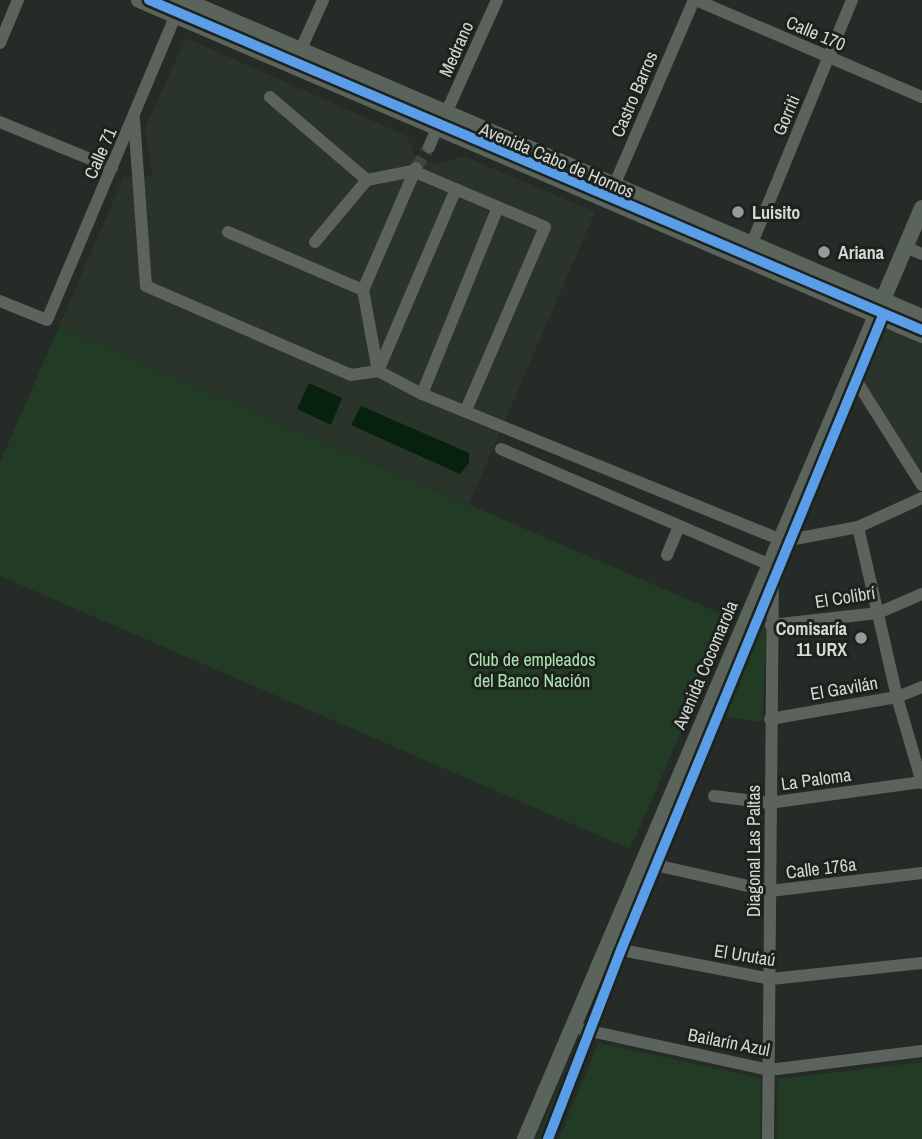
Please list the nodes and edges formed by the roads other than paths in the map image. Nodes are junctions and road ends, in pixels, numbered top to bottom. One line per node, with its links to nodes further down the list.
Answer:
1 (18, 0): 9 (street)
2 (139, 0): 8 (main road, Avenida Cabo de Hornos)
3 (184, 0): 10 (main road, Avenida Cabo de Hornos)
4 (323, 0): 10 (street)
5 (497, 0): 14 (street, Medrano)
6 (695, 0): 11 (street, Calle 170); 22 (street, Castro Barros)
7 (852, 0): 11 (street, Gorriti)
8 (175, 8): 15 (street, Calle 71); 17 (main road, Avenida Cabo de Hornos)
9 (0, 43)
10 (301, 49): 14 (main road, Avenida Cabo de Hornos)
11 (829, 58): 13 (street, Calle 170); 29 (street, Gorriti)
12 (270, 97): 21 (street)
13 (922, 97)
14 (447, 111): 22 (main road, Avenida Cabo de Hornos)
15 (134, 119): 19 (street, Calle 71); 38 (street)
16 (0, 122): 19 (street)
17 (437, 128): 18 (street); 24 (main road, Avenida Cabo de Hornos)
18 (429, 146)
19 (112, 168): 34 (street, Calle 71)
20 (415, 169): 21 (street); 23 (street); 32 (street)
21 (367, 180): 28 (street)
22 (614, 184): 24 (street, Castro Barros); 29 (main road, Avenida Cabo de Hornos)
23 (456, 189): 25 (street); 38 (street)
24 (607, 202): 35 (main road, Avenida Cabo de Hornos)
25 (498, 208): 40 (street); 41 (street)
26 (922, 208): 30 (main road, Avenida Cocomarola)
27 (228, 232): 32 (street)
28 (315, 242)
29 (752, 243): 33 (main road, Avenida Cabo de Hornos)
30 (905, 247): 31 (street); 33 (main road, Avenida Cocomarola)
31 (922, 254)
32 (363, 290): 38 (street)
33 (882, 299): 35 (main road, Avenida Cocomarola); 36 (main road, Avenida Cabo de Hornos)
34 (0, 301)
35 (874, 315): 37 (main road, Avenida Cabo de Hornos); 39 (main road, Avenida Cocomarola)
36 (922, 317)
37 (922, 335)
38 (378, 371): 40 (street)
39 (850, 371): 43 (street); 47 (main road, Avenida Cocomarola)
40 (422, 394): 41 (street)
41 (466, 410): 47 (street)
42 (501, 449): 45 (street)
43 (922, 485)
44 (922, 498): 46 (street)
45 (679, 526): 48 (street); 49 (street)
46 (858, 527): 47 (street); 51 (street)
47 (779, 539): 49 (main road, Avenida Cocomarola)
48 (667, 555)
49 (768, 565): 52 (street, Diagonal Las Paltas); 59 (main road, Avenida Cocomarola)
50 (922, 594): 51 (street, El Colibrí)
51 (878, 612): 52 (street, El Colibrí); 54 (street)
52 (771, 625): 55 (street, Diagonal Las Paltas)
53 (922, 687): 54 (street, El Gavilán)
54 (897, 697): 55 (street, El Gavilán); 56 (street)
55 (770, 719): 58 (street, Diagonal Las Paltas)
56 (922, 783): 58 (street, La Paloma)
57 (714, 796): 58 (street, La Paloma)
58 (769, 803): 61 (street, Diagonal Las Paltas)
59 (642, 862): 61 (street, Calle 176a); 62 (main road, Avenida Cocomarola)
60 (922, 873): 61 (street, Calle 176a)
61 (770, 891): 64 (street, Diagonal Las Paltas)
62 (606, 947): 64 (street, El Urutaú); 65 (main road, Avenida Cocomarola)
63 (922, 963): 64 (street, El Urutaú)
64 (771, 979): 68 (street, Diagonal Las Paltas)
65 (572, 1027): 66 (street, Bailarín Azul); 69 (main road, Avenida Cocomarola)
66 (590, 1031): 68 (street, Bailarín Azul); 70 (street)
67 (922, 1051): 68 (street, Bailarín Azul)
68 (769, 1070): 71 (street, Diagonal Las Paltas)
69 (525, 1139)
70 (548, 1139)
71 (768, 1139)

